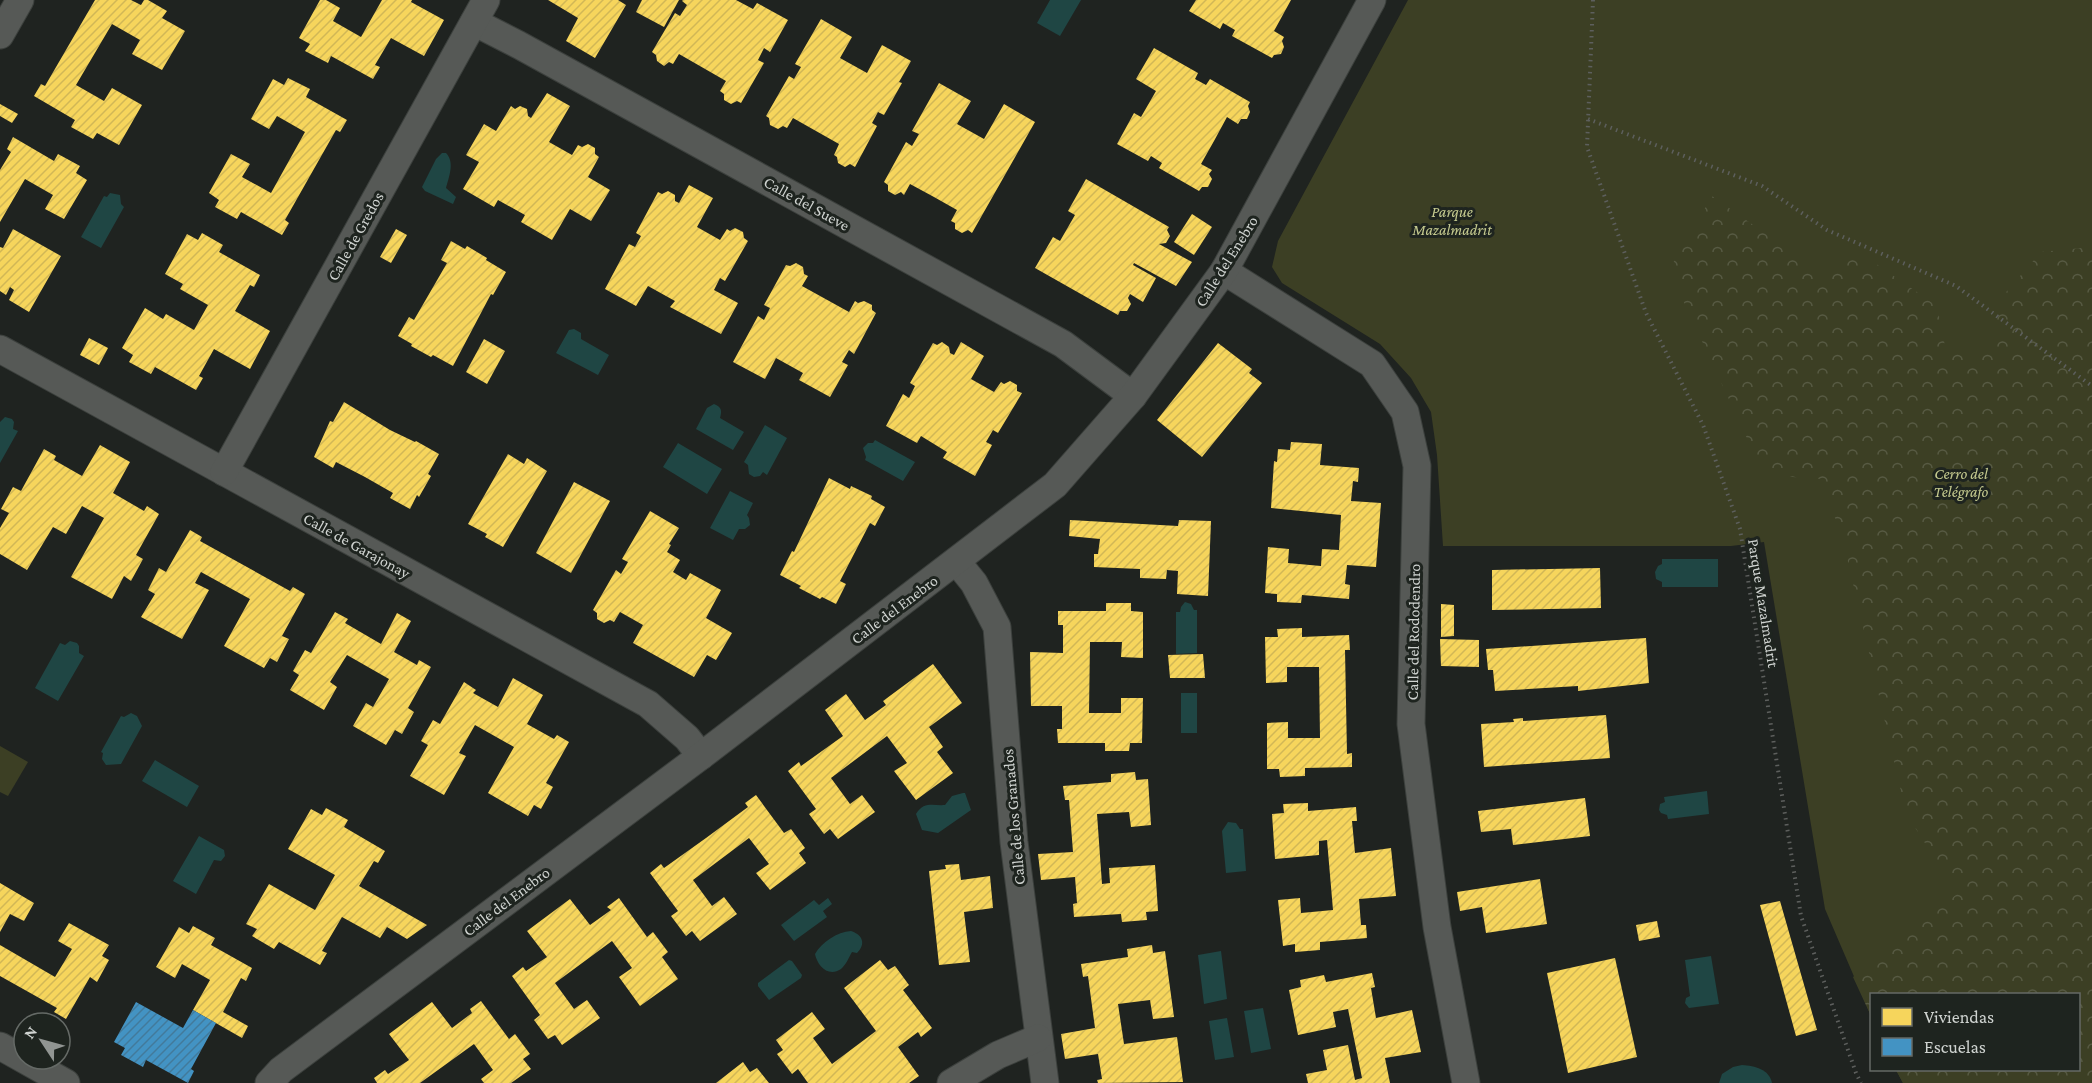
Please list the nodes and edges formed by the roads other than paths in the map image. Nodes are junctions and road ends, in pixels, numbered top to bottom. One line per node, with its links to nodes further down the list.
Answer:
1 (20, 0): 4 (street)
2 (1372, 0): 5 (street, Calle del Enebro)
3 (480, 11): 7 (street, Calle del Sueve); 8 (street, Calle de Gredos)
4 (0, 35)
5 (1224, 271): 7 (street, Calle del Enebro); 17 (street, Calle del Rododendro)
6 (0, 349): 8 (street, Calle de Garajonay)
7 (1133, 396): 9 (street, Calle del Enebro)
8 (224, 472): 10 (street, Calle de Garajonay)
9 (957, 562): 10 (street, Calle del Enebro); 11 (street, Calle de los Granados)
10 (701, 756): 14 (street, Calle del Enebro)
11 (1038, 1038): 15 (street); 16 (street, Calle de los Granados)
12 (0, 1046): 13 (street)
13 (66, 1083)
14 (269, 1083)
15 (951, 1083)
16 (1045, 1083)
17 (1466, 1083)

